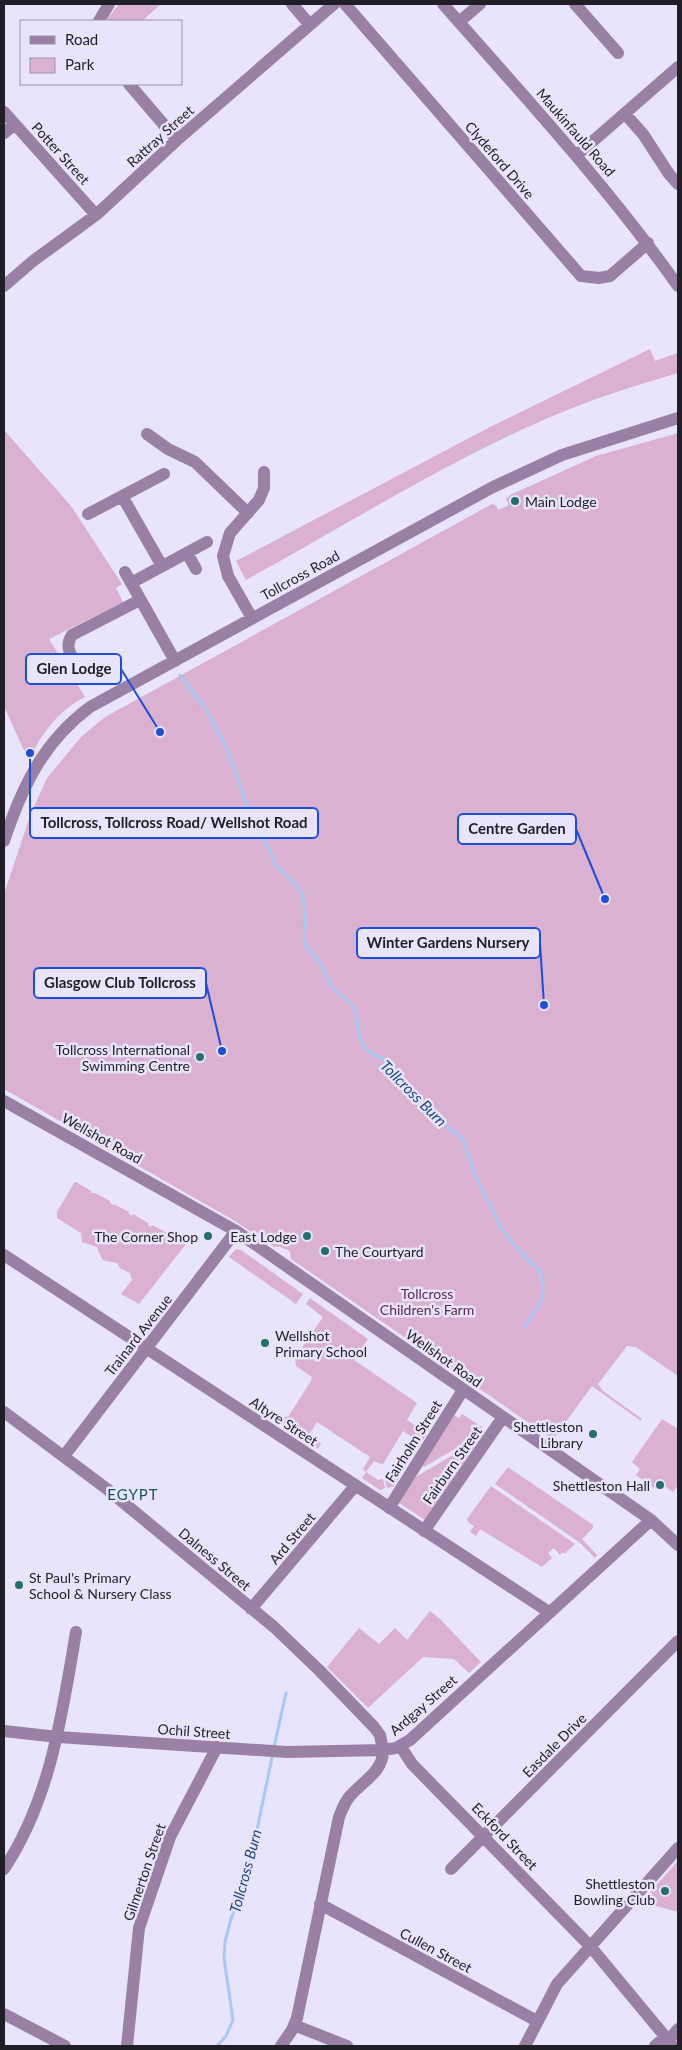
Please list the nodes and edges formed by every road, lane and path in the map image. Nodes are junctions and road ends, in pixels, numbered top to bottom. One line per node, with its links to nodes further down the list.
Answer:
1 (109, 4): 8 (street)
2 (292, 4): 10 (street)
3 (334, 4): 10 (street, Rattray Street)
4 (345, 4): 22 (street, Clydeford Drive)
5 (443, 4): 9 (street, Maukinfauld Road)
6 (480, 4): 9 (street)
7 (575, 4): 11 (street)
8 (100, 20)
9 (459, 22): 19 (street, Maukinfauld Road)
10 (310, 24): 18 (street, Rattray Street)
11 (618, 54)
12 (678, 68): 15 (street)
13 (130, 85): 18 (street)
14 (4, 112): 16 (street, Potter Street)
15 (625, 114): 19 (street); 20 (street)
16 (14, 124): 17 (street); 21 (street, Potter Street)
17 (4, 133)
18 (176, 140): 21 (street, Rattray Street)
19 (577, 155): 22 (street, Maukinfauld Road)
20 (678, 184)
21 (96, 215): 23 (street, Rattray Street)
22 (648, 244): 24 (street, Maukinfauld Road)
23 (4, 286)
24 (678, 286)
25 (678, 418): 37 (street, Tollcross Road)
26 (146, 434): 30 (street)
27 (264, 472): 30 (street)
28 (164, 474): 29 (street)
29 (122, 496): 31 (street); 34 (street)
30 (248, 513): 37 (street)
31 (88, 514)
32 (207, 542): 33 (street)
33 (187, 553): 34 (street); 35 (street)
34 (162, 566): 36 (street)
35 (196, 569)
36 (140, 600): 38 (street); 39 (street)
37 (252, 618): 38 (street, Tollcross Road)
38 (175, 661): 41 (street, Tollcross Road)
39 (78, 667)
40 (4, 799): 41 (street)
41 (16, 804): 42 (street, Tollcross Road)
42 (4, 841)
43 (4, 1101): 44 (street, Wellshot Road)
44 (236, 1231): 46 (street, Trainard Avenue); 47 (street, Wellshot Road)
45 (4, 1255): 46 (street, Altyre Street)
46 (146, 1349): 50 (street, Trainard Avenue); 51 (street, Altyre Street)
47 (463, 1390): 49 (street, Wellshot Road); 52 (street, Fairholm Street)
48 (4, 1412): 50 (street, Dalness Street)
49 (503, 1417): 53 (street, Wellshot Road); 54 (street, Fairburn Street)
50 (64, 1456): 56 (street, Dalness Street)
51 (355, 1486): 52 (street, Altyre Street); 56 (street, Ard Street)
52 (389, 1508): 54 (street, Altyre Street)
53 (651, 1520): 55 (street, Wellshot Road); 57 (street, Ardgay Street)
54 (424, 1531): 57 (street, Altyre Street)
55 (678, 1545)
56 (251, 1608): 64 (street, Dalness Street)
57 (549, 1612): 62 (street, Ardgay Street)
58 (76, 1632): 61 (street)
59 (678, 1641): 65 (street, Easdale Drive)
60 (4, 1731): 61 (street, Ochil Street)
61 (58, 1737): 63 (street, Ochil Street); 67 (street)
62 (401, 1747): 64 (street, Ardgay Street); 65 (street, Eckford Street)
63 (217, 1748): 64 (street, Ochil Street); 77 (street, Gilmerton Street)
64 (383, 1750): 69 (street, Ardgay Street)
65 (485, 1836): 68 (street, Easdale Drive); 70 (street, Eckford Street)
66 (678, 1848): 70 (street)
67 (4, 1869)
68 (451, 1869)
69 (320, 1904): 72 (street, Cullen Street); 73 (street, Ardgay Street)
70 (590, 1946): 72 (street); 75 (street, Eckford Street)
71 (4, 2014): 76 (street)
72 (537, 2021): 80 (street)
73 (294, 2025): 78 (street, Ardgay Street); 79 (street)
74 (678, 2029): 75 (street)
75 (669, 2041): 81 (street)
76 (65, 2046)
77 (127, 2046)
78 (280, 2046)
79 (347, 2046)
80 (525, 2046)
81 (655, 2046)

